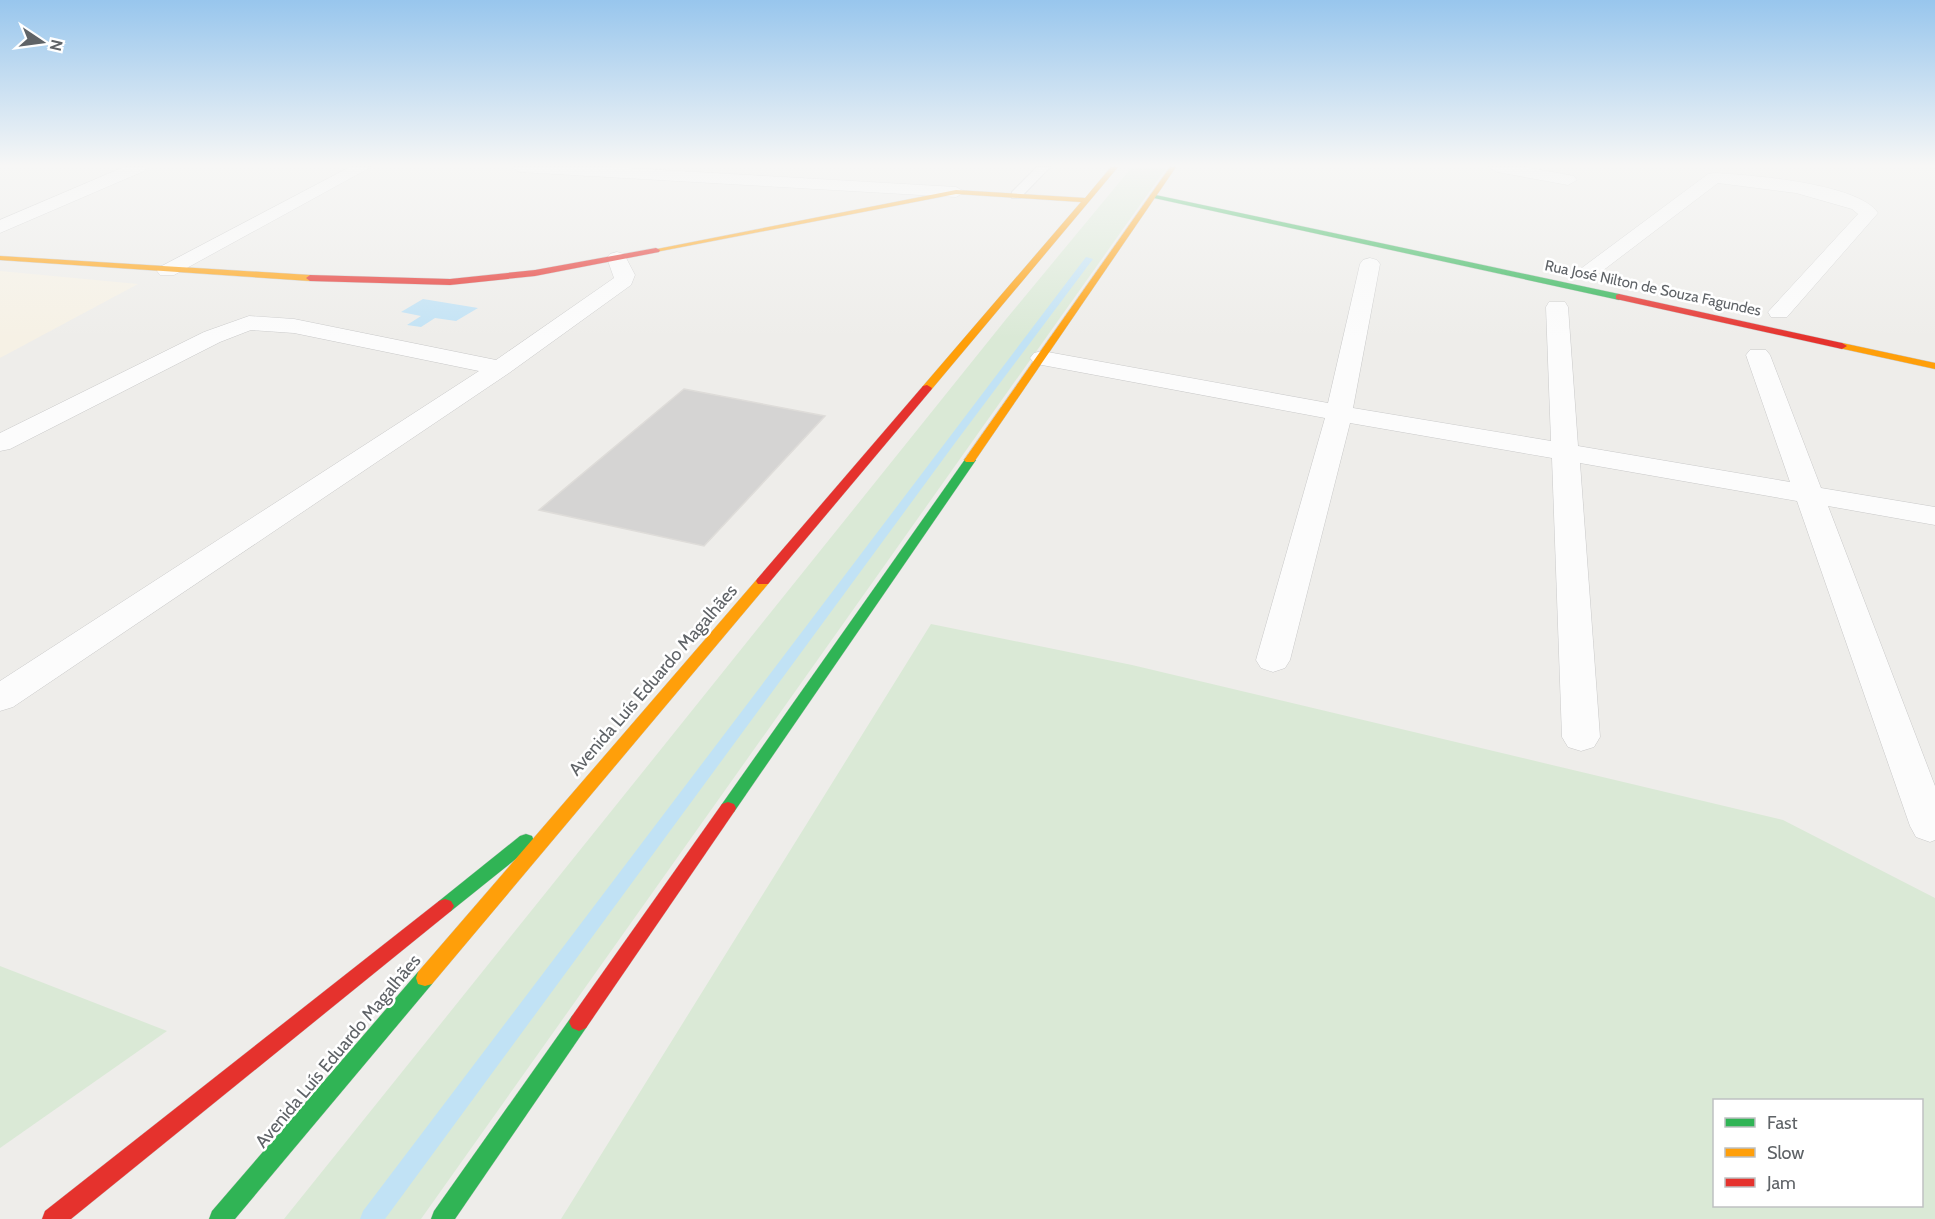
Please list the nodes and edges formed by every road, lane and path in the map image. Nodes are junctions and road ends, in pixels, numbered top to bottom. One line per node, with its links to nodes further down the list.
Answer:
1 (256, 224): 11 (street)
2 (792, 224): 9 (main road)
3 (1068, 224): 27 (main road, Avenida Luís Eduardo Magalhães)
4 (1135, 224): 16 (main road)
5 (1282, 224): 17 (main road, Rua José Nilton de Souza Fagundes)
6 (1653, 224): 12 (street)
7 (1859, 224): 14 (street)
8 (0, 258): 11 (main road)
9 (617, 258): 11 (main road); 18 (street)
10 (1370, 264): 19 (street)
11 (167, 271)
12 (1586, 274)
13 (1557, 306): 21 (street)
14 (1779, 312)
15 (1758, 355): 22 (street)
16 (1042, 358): 19 (street); 31 (main road)
17 (1935, 366)
18 (500, 368): 20 (street); 25 (street)
19 (1339, 413): 21 (street); 24 (street)
20 (0, 444)
21 (1567, 453): 22 (street); 26 (street)
22 (1808, 495): 23 (street); 28 (street)
23 (1935, 516)
24 (1274, 660)
25 (7, 687)
26 (1581, 737)
27 (567, 808): 29 (main road); 30 (main road, Avenida Luís Eduardo Magalhães)
28 (1930, 826)
29 (53, 1219)
30 (220, 1219)
31 (442, 1219)

